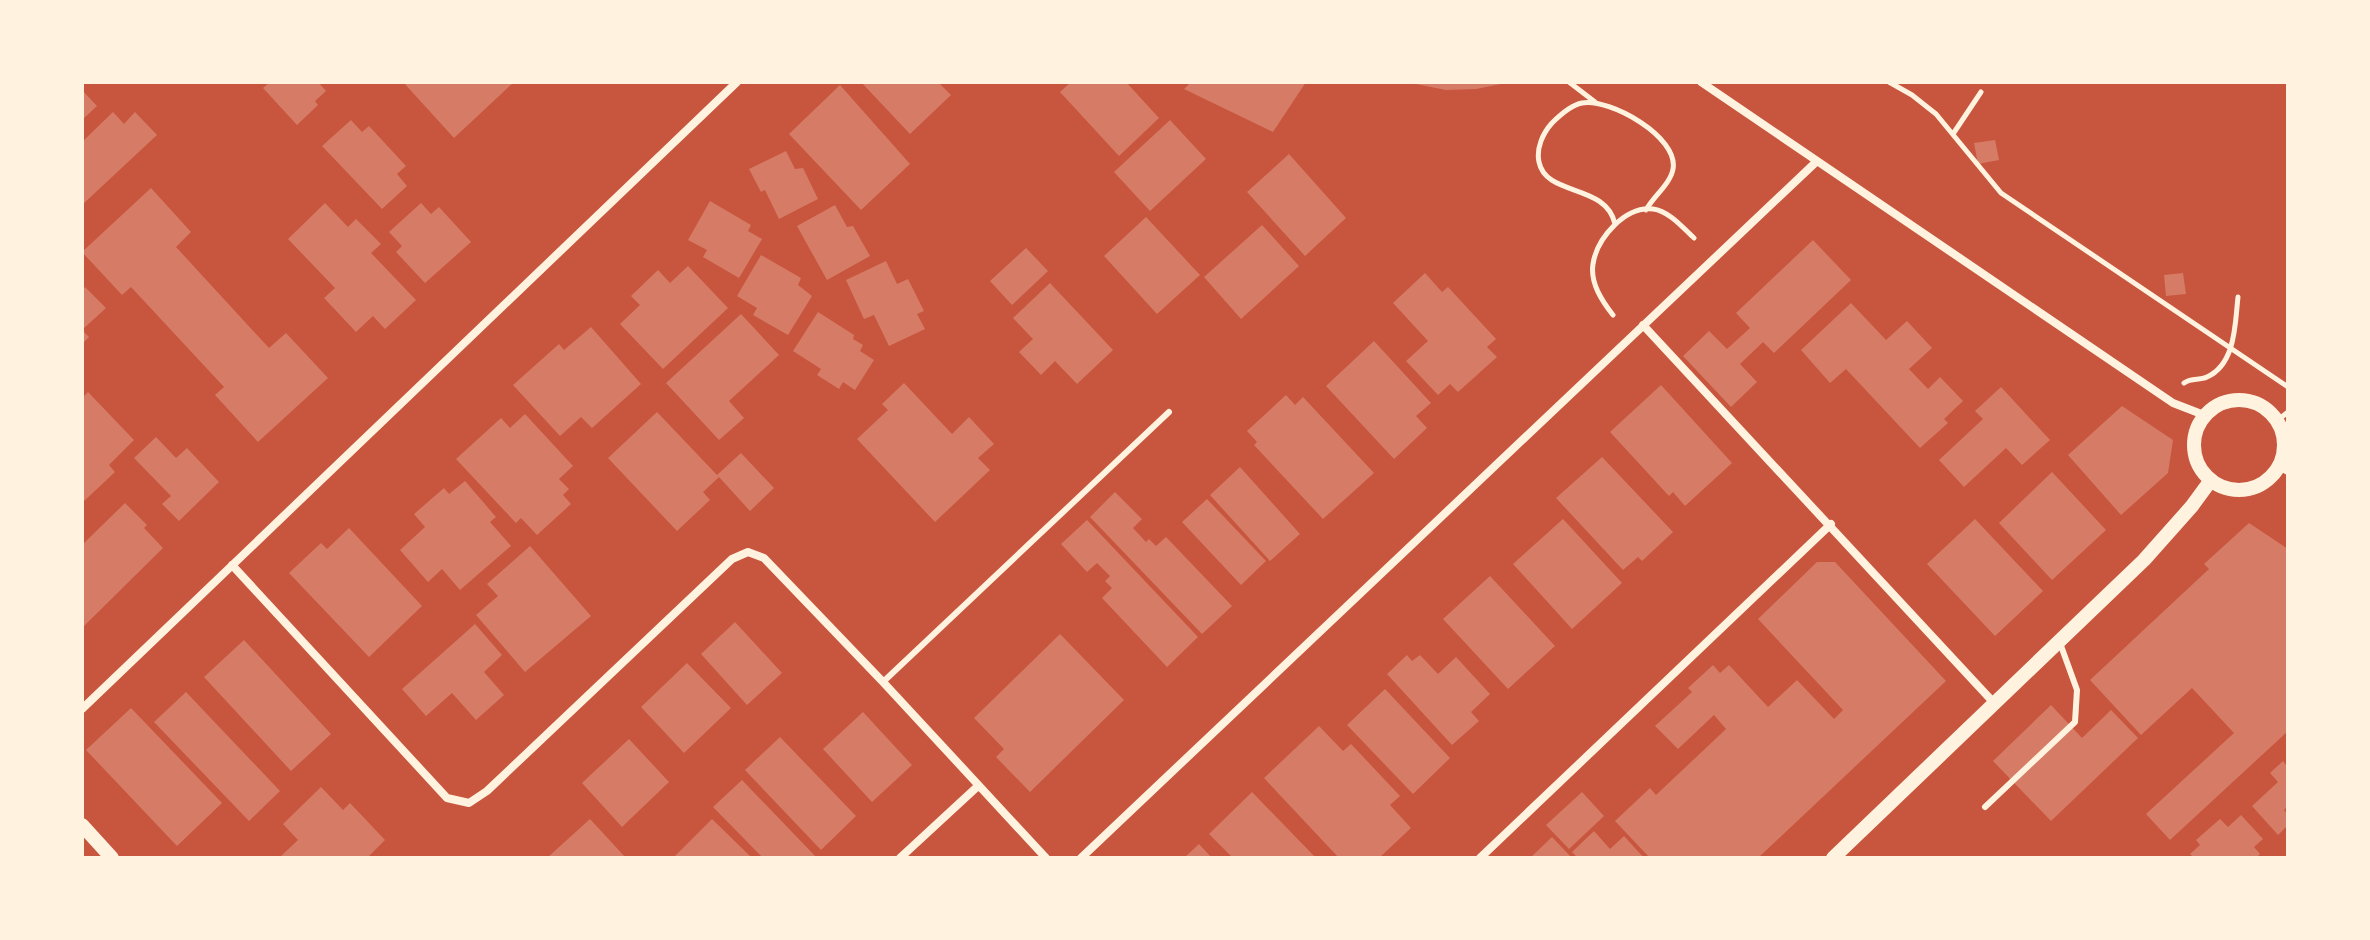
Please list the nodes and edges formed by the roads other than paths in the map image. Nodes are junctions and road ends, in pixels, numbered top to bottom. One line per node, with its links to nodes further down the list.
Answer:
1 (737, 82): 11 (street)
2 (1701, 82): 3 (street)
3 (1816, 162): 4 (street); 6 (street)
4 (1643, 325): 10 (street); 22 (street)
5 (1169, 412): 13 (lane)
6 (2204, 415): 7 (street); 9 (street)
7 (2283, 416): 8 (street)
8 (2283, 468): 9 (street)
9 (2211, 480): 12 (street)
10 (1831, 524): 14 (street); 23 (street)
11 (232, 565): 13 (street); 15 (street)
12 (2060, 643): 14 (street); 17 (lane)
13 (883, 682): 16 (street)
14 (1995, 704): 24 (street)
15 (82, 709)
16 (978, 786): 20 (street); 21 (street)
17 (1985, 807)
18 (82, 825): 19 (street)
19 (112, 858)
20 (900, 858)
21 (1046, 858)
22 (1081, 858)
23 (1480, 858)
24 (1833, 858)

